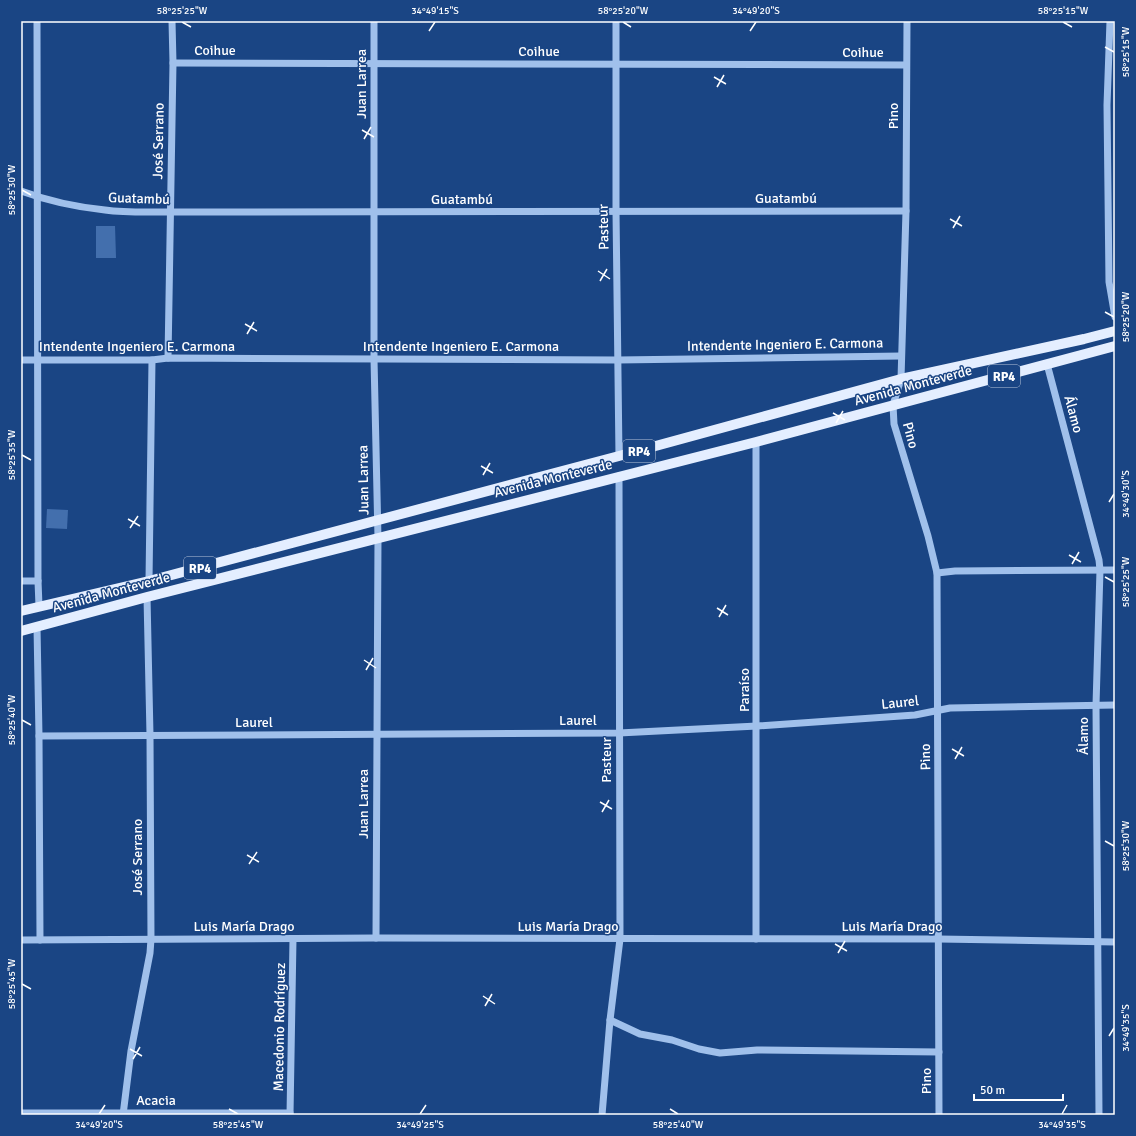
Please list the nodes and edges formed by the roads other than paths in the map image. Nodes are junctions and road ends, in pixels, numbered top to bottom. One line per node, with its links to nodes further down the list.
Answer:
1 (37, 21): 12 (street)
2 (172, 21): 7 (street, José Serrano)
3 (374, 21): 8 (street, Juan Larrea)
4 (616, 21): 9 (street, Pasteur)
5 (907, 21): 10 (street, Pino)
6 (1110, 21): 17 (street)
7 (172, 63): 8 (street, Coihue); 15 (street, José Serrano)
8 (374, 64): 9 (street, Coihue); 16 (street, Juan Larrea)
9 (616, 64): 10 (street, Coihue); 13 (street, Pasteur)
10 (906, 65): 14 (street, Pino)
11 (21, 192): 12 (street, Guatambú)
12 (37, 197): 15 (street, Guatambú); 24 (street)
13 (616, 211): 14 (street, Guatambú); 16 (street, Guatambú); 26 (street, Pasteur)
14 (906, 211): 20 (street, Pino)
15 (170, 212): 16 (street, Guatambú); 21 (street, José Serrano)
16 (374, 212): 22 (street, Juan Larrea)
17 (1115, 317)
18 (1115, 331): 28 (main road, Avenida Monteverde / RP4)
19 (1115, 346): 27 (main road, Avenida Monteverde / RP4)
20 (901, 356): 26 (street, Intendente Ingeniero E. Carmona); 28 (street, Pino)
21 (168, 358): 22 (street, Intendente Ingeniero E. Carmona); 25 (street, Intendente Ingeniero E. Carmona)
22 (374, 359): 26 (street, Intendente Ingeniero E. Carmona); 33 (street, Juan Larrea)
23 (21, 360): 24 (street, Intendente Ingeniero E. Carmona)
24 (38, 360): 25 (street, Intendente Ingeniero E. Carmona); 39 (street)
25 (152, 360): 40 (street)
26 (618, 360): 31 (street, Pasteur)
27 (1047, 364): 29 (main road, Avenida Monteverde / RP4); 35 (street, Álamo)
28 (901, 379): 29 (street, Pino); 31 (main road, Avenida Monteverde / RP4)
29 (894, 405): 30 (main road, Avenida Monteverde / RP4); 37 (street, Pino)
30 (756, 442): 32 (main road, Avenida Monteverde / RP4); 49 (street, Paraíso)
31 (618, 456): 33 (main road, Avenida Monteverde / RP4)
32 (619, 476): 34 (main road, Avenida Monteverde / RP4); 50 (street, Pasteur)
33 (377, 520): 34 (street, Juan Larrea); 40 (main road, Avenida Monteverde / RP4)
34 (378, 538): 41 (main road, Avenida Monteverde / RP4); 52 (street, Juan Larrea)
35 (1100, 570): 36 (street); 37 (street); 46 (street, Álamo)
36 (1115, 570)
37 (937, 573): 48 (street, Pino)
38 (21, 581): 39 (street)
39 (38, 581): 42 (street)
40 (149, 581): 42 (main road, Avenida Monteverde / RP4)
41 (147, 597): 44 (main road, Avenida Monteverde / RP4); 51 (street, José Serrano)
42 (39, 606): 43 (main road, Avenida Monteverde / RP4)
43 (21, 611)
44 (37, 627): 45 (main road, Avenida Monteverde / RP4); 53 (street)
45 (21, 631)
46 (1096, 705): 47 (street, Laurel); 48 (street, Laurel); 62 (street, Álamo)
47 (1115, 705)
48 (937, 710): 49 (street, Laurel); 59 (street, Pino)
49 (757, 726): 50 (street, Laurel); 58 (street, Paraíso)
50 (619, 733): 52 (street, Laurel); 57 (street, Pasteur)
51 (150, 735): 52 (street, Laurel); 53 (street, Laurel); 55 (street, José Serrano)
52 (377, 735): 54 (street, Juan Larrea)
53 (39, 736): 61 (street)
54 (376, 938): 56 (street, Luis María Drago); 57 (street, Luis María Drago)
55 (151, 939): 56 (street, Luis María Drago); 61 (street, Luis María Drago); 67 (street, José Serrano)
56 (293, 939): 68 (street, Macedonio Rodríguez)
57 (620, 939): 58 (street, Luis María Drago); 64 (street, Pasteur)
58 (756, 939): 59 (street, Luis María Drago)
59 (939, 939): 62 (street, Luis María Drago); 65 (street, Pino)
60 (21, 940): 61 (street, Luis María Drago)
61 (40, 940)
62 (1098, 942): 63 (street, Luis María Drago); 71 (street, Álamo)
63 (1115, 942)
64 (610, 1020): 65 (street); 69 (street, Pasteur)
65 (939, 1052): 70 (street, Pino)
66 (21, 1113): 67 (street, Acacia)
67 (123, 1114): 68 (street, Acacia)
68 (290, 1114)
69 (602, 1115)
70 (939, 1115)
71 (1099, 1115)

